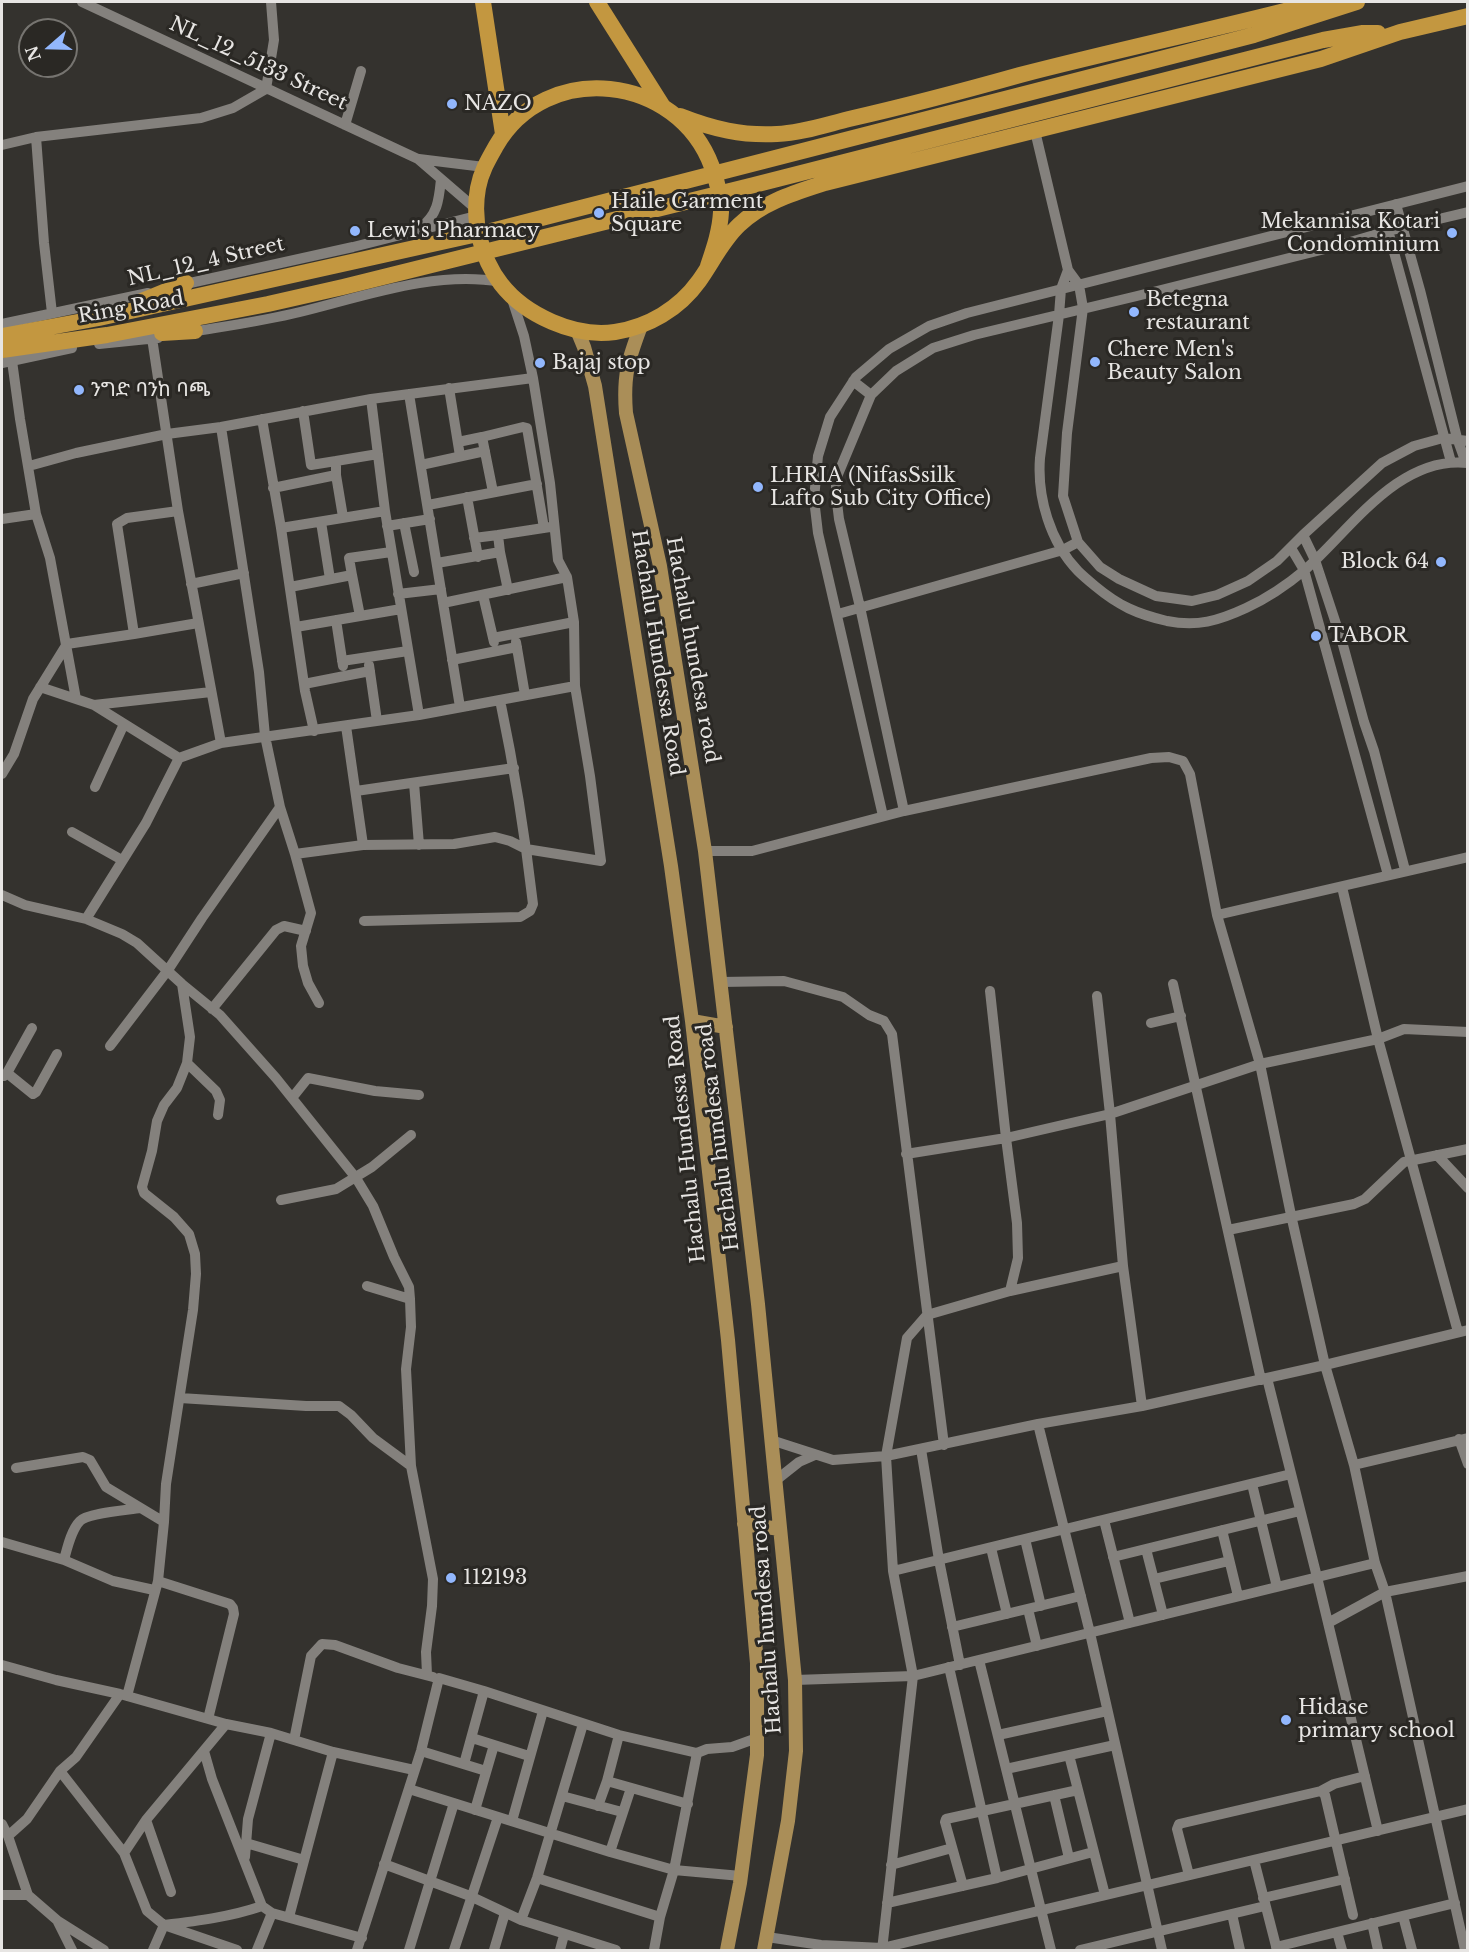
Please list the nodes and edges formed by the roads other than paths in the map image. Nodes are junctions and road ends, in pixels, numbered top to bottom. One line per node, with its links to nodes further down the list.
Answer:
1 (82, 2): 10 (street, NL_12_5133 Street)
2 (271, 2): 10 (street)
3 (597, 2): 11 (highway)
4 (1320, 2): 11 (highway)
5 (1357, 2): 38 (highway, Ring Road)
6 (482, 4): 14 (highway)
7 (1467, 15): 8 (highway)
8 (1400, 32): 13 (highway); 43 (highway, Ring Road)
9 (361, 71): 12 (street)
10 (266, 89): 12 (street, NL_12_5133 Street); 15 (street)
11 (667, 109): 14 (highway); 28 (highway)
12 (345, 125): 17 (street, NL_12_5133 Street)
13 (1035, 131): 28 (highway); 29 (street)
14 (503, 134): 18 (highway)
15 (36, 137): 16 (street); 36 (street)
16 (2, 145)
17 (418, 159): 18 (street); 19 (street)
18 (484, 167): 23 (highway)
19 (441, 178): 23 (street); 26 (street)
20 (1467, 186): 21 (street)
21 (1396, 204): 22 (street); 25 (street)
22 (1382, 208): 27 (street); 32 (street)
23 (476, 212): 26 (street, NL_12_4 Street); 30 (highway)
24 (1467, 212): 25 (street)
25 (1403, 227): 27 (street); 59 (street)
26 (418, 230): 31 (street, NL_12_4 Street)
27 (1388, 231): 35 (street); 58 (street)
28 (708, 266): 40 (highway)
29 (1068, 270): 32 (street); 33 (street)
30 (500, 282): 34 (highway); 42 (street)
31 (186, 283): 36 (street, NL_12_4 Street); 38 (highway)
32 (1079, 285): 33 (street); 35 (street)
33 (1061, 289): 37 (street); 48 (street)
34 (511, 296): 41 (highway); 47 (street)
35 (1083, 308): 37 (street); 91 (street)
36 (52, 313): 39 (street, NL_12_4 Street)
37 (1059, 315): 51 (street); 93 (street)
38 (99, 318): 44 (highway, Ring Road)
39 (2, 324)
40 (641, 326): 41 (highway); 163 (main road, Hachalu hundesa road)
41 (577, 330): 184 (main road, Hachalu Hundessa Road)
42 (195, 331): 43 (highway); 45 (street)
43 (107, 334): 46 (highway, Ring Road)
44 (2, 336)
45 (152, 338): 46 (street); 56 (street)
46 (5, 358): 69 (street)
47 (533, 378): 49 (street); 86 (street)
48 (853, 381): 51 (street); 116 (street)
49 (449, 388): 50 (street); 60 (street)
50 (409, 394): 52 (street); 68 (street)
51 (872, 395): 114 (street)
52 (371, 399): 53 (street); 62 (street)
53 (303, 411): 54 (street); 67 (street)
54 (262, 419): 55 (street); 73 (street)
55 (221, 427): 56 (street); 103 (street)
56 (167, 434): 69 (street); 77 (street)
57 (482, 437): 60 (street); 61 (street); 72 (street)
58 (1443, 438): 59 (street); 65 (street); 89 (street)
59 (1462, 439): 66 (street)
60 (458, 442): 63 (street)
61 (485, 451): 63 (street); 74 (street)
62 (378, 454): 64 (street); 78 (street)
63 (460, 456): 68 (street)
64 (336, 461): 67 (street); 70 (street)
65 (1451, 462): 66 (street); 98 (street)
66 (1467, 463)
67 (311, 465): 71 (street)
68 (421, 465): 76 (street)
69 (29, 466): 79 (street)
70 (336, 475): 71 (street); 80 (street)
71 (313, 480): 73 (street)
72 (537, 484): 74 (street); 86 (street)
73 (273, 488): 87 (street)
74 (493, 492): 75 (street)
75 (467, 497): 76 (street); 90 (street)
76 (428, 505): 82 (street)
77 (178, 511): 107 (street); 122 (street)
78 (385, 511): 80 (street); 85 (street)
79 (36, 514): 81 (street); 125 (street)
80 (343, 517): 83 (street)
81 (2, 519)
82 (430, 519): 84 (street); 100 (street)
83 (321, 522): 87 (street); 99 (street)
84 (405, 523): 85 (street); 102 (street)
85 (387, 526): 94 (street)
86 (549, 527): 88 (street); 105 (street)
87 (281, 528): 108 (street)
88 (498, 535): 90 (street); 95 (street)
89 (1303, 535): 92 (street); 98 (street)
90 (474, 538): 96 (street)
91 (1078, 542): 92 (street); 93 (street)
92 (1291, 548): 101 (street)
93 (1063, 550): 101 (street); 114 (street)
94 (392, 552): 97 (street); 111 (street)
95 (500, 552): 96 (street); 110 (street)
96 (478, 557): 100 (street)
97 (349, 558): 99 (street); 104 (street)
98 (1315, 560): 101 (street); 167 (street)
99 (327, 562): 106 (street)
100 (437, 563): 109 (street)
101 (1304, 570): 168 (street)
102 (414, 572)
103 (244, 573): 107 (street); 148 (street)
104 (352, 575): 106 (street); 117 (street)
105 (567, 578): 110 (street); 119 (street)
106 (330, 579): 108 (street)
107 (191, 584): 120 (street)
108 (290, 586): 121 (street)
109 (441, 589): 111 (street); 113 (street)
110 (508, 590): 112 (street)
111 (398, 594): 115 (street)
112 (483, 595): 113 (street); 124 (street)
113 (443, 603): 130 (street)
114 (861, 607): 116 (street); 157 (street)
115 (400, 609): 117 (street); 127 (street)
116 (838, 614): 158 (street)
117 (360, 616): 118 (street)
118 (336, 620): 121 (street); 131 (street)
119 (574, 622): 123 (street); 135 (street)
120 (198, 623): 122 (street); 137 (street)
121 (296, 627): 134 (street)
122 (134, 634): 125 (street)
123 (515, 634): 124 (street); 126 (street)
124 (493, 638): 128 (street)
125 (67, 644): 136 (street); 139 (street)
126 (517, 647): 128 (street); 138 (street)
127 (408, 651): 129 (street); 143 (street)
128 (495, 651): 130 (street)
129 (368, 657): 131 (street); 132 (street)
130 (453, 660): 142 (street)
131 (342, 661): 133 (street)
132 (370, 671): 133 (street); 144 (street)
133 (345, 676): 134 (street)
134 (304, 684): 147 (street)
135 (575, 686): 138 (street); 162 (street)
136 (40, 687): 139 (street); 152 (street)
137 (211, 692): 141 (street); 149 (street)
138 (525, 695): 140 (street)
139 (76, 699): 141 (street)
140 (500, 700): 142 (street); 151 (street)
141 (94, 705): 145 (street)
142 (460, 707): 143 (street)
143 (419, 715): 144 (street)
144 (377, 721): 146 (street)
145 (123, 724): 150 (street); 154 (street)
146 (346, 726): 147 (street); 155 (street)
147 (314, 731): 148 (street)
148 (265, 736): 149 (street); 156 (street)
149 (221, 743): 150 (street)
150 (179, 758): 166 (street)
151 (514, 768): 153 (street); 162 (street)
152 (2, 774)
153 (414, 783): 155 (street); 161 (street)
154 (95, 787)
155 (356, 791): 160 (street)
156 (280, 807): 164 (street); 175 (street)
157 (904, 811): 158 (street); 171 (street)
158 (883, 816): 163 (street)
159 (72, 832): 166 (street)
160 (363, 845): 161 (street); 164 (street)
161 (419, 845): 162 (street)
162 (526, 849): 173 (street)
163 (705, 851): 176 (main road, Hachalu hundesa road)
164 (295, 854): 174 (street)
165 (1467, 857): 167 (street)
166 (122, 860): 172 (street)
167 (1405, 870): 168 (street)
168 (1388, 875): 169 (street)
169 (1342, 887): 171 (street); 189 (street)
170 (2, 896): 172 (street)
171 (1217, 915): 193 (street)
172 (86, 919): 175 (street)
173 (364, 921)
174 (306, 931): 181 (street); 182 (street)
175 (168, 970): 177 (street); 190 (street)
176 (720, 982): 186 (main road, Hachalu hundesa road); 203 (street)
177 (182, 984): 182 (street); 192 (street)
178 (1173, 984): 183 (street)
179 (990, 991): 201 (street)
180 (1097, 996): 198 (street)
181 (319, 1003)
182 (212, 1009): 197 (street)
183 (1181, 1016): 185 (street); 195 (street)
184 (692, 1021): 186 (main road); 240 (main road, Hachalu Hundessa Road)
185 (1151, 1023)
186 (726, 1027): 223 (main road, Hachalu hundesa road)
187 (32, 1028): 194 (street)
188 (1467, 1032): 189 (street)
189 (1378, 1040): 193 (street); 205 (street)
190 (110, 1046)
191 (57, 1054): 194 (street)
192 (187, 1063): 199 (street); 219 (street)
193 (1260, 1064): 195 (street); 209 (street)
194 (4, 1074)
195 (1197, 1085): 198 (street); 210 (street)
196 (419, 1095): 197 (street)
197 (292, 1098): 206 (street)
198 (1110, 1114): 201 (street); 211 (street)
199 (218, 1115)
200 (411, 1135): 206 (street)
201 (1006, 1138): 203 (street); 213 (street)
202 (1467, 1149): 204 (street)
203 (906, 1154): 215 (street)
204 (1437, 1155): 205 (street); 207 (street)
205 (1412, 1159): 209 (street); 216 (street)
206 (356, 1178): 208 (street); 214 (street)
207 (1467, 1188)
208 (281, 1200)
209 (1291, 1215): 210 (street); 217 (street)
210 (1228, 1230): 218 (street)
211 (1123, 1266): 213 (street); 220 (street)
212 (367, 1286): 214 (street)
213 (1010, 1291): 215 (street)
214 (410, 1299): 229 (street)
215 (927, 1315): 224 (street); 227 (street)
216 (1463, 1331): 217 (street)
217 (1325, 1365): 218 (street); 230 (street)
218 (1264, 1379): 220 (street); 232 (street)
219 (180, 1398): 229 (street); 239 (street)
220 (1142, 1406): 221 (street)
221 (1038, 1424): 224 (street); 242 (street)
222 (1463, 1438): 228 (street); 230 (street)
223 (771, 1440): 226 (street); 233 (main road, Hachalu hundesa road)
224 (944, 1445): 225 (street)
225 (921, 1449): 227 (street); 250 (street)
226 (815, 1455): 227 (street); 233 (street)
227 (886, 1456): 253 (street)
228 (1467, 1464)
229 (411, 1466): 274 (street)
230 (1354, 1466): 252 (street)
231 (16, 1468): 235 (street)
232 (1291, 1474): 234 (street); 236 (street)
233 (775, 1481): 241 (main road, Hachalu hundesa road)
234 (1252, 1484): 237 (street); 238 (street)
235 (140, 1508): 239 (street); 249 (street)
236 (1300, 1511): 238 (street); 255 (street)
237 (1104, 1520): 242 (street); 248 (street)
238 (1260, 1521): 243 (street); 258 (street)
239 (165, 1522): 257 (street)
240 (744, 1524): 241 (main road); 289 (main road, Hachalu Hundessa Road)
241 (780, 1529): 277 (main road, Hachalu hundesa road)
242 (1064, 1530): 244 (street); 260 (street)
243 (1221, 1530): 247 (street); 251 (street)
244 (1025, 1539): 246 (street); 262 (street)
245 (2, 1542): 249 (street)
246 (991, 1548): 250 (street); 264 (street)
247 (1146, 1549): 248 (street); 256 (street)
248 (1113, 1557): 266 (street)
249 (64, 1560): 257 (street)
250 (939, 1560): 253 (street); 268 (street)
251 (1229, 1561): 256 (street); 261 (street)
252 (1376, 1563): 255 (street); 259 (street)
253 (893, 1571): 275 (street)
254 (1467, 1576): 259 (street)
255 (1317, 1577): 258 (street); 267 (street)
256 (1154, 1579): 265 (street)
257 (156, 1585): 279 (street); 282 (street)
258 (1277, 1587): 261 (street)
259 (1385, 1592): 267 (street); 321 (street)
260 (1081, 1596): 262 (street); 269 (street)
261 (1238, 1596): 265 (street)
262 (1041, 1606): 263 (street)
263 (1028, 1609): 264 (street); 270 (street)
264 (1007, 1614): 268 (street)
265 (1163, 1615): 266 (street)
266 (1130, 1623): 269 (street)
267 (1328, 1623): 304 (street)
268 (952, 1627): 273 (street)
269 (1090, 1633): 270 (street); 281 (street)
270 (1037, 1646): 271 (street)
271 (979, 1660): 273 (street); 287 (street)
272 (2, 1665): 279 (street)
273 (954, 1666): 275 (street); 318 (street)
274 (427, 1675): 276 (street); 290 (street)
275 (913, 1676): 277 (street); 339 (street)
276 (439, 1678): 278 (street); 295 (street)
277 (795, 1680): 376 (main road, Hachalu hundesa road)
278 (484, 1691): 280 (street); 288 (street)
279 (124, 1695): 282 (street); 302 (street)
280 (543, 1711): 284 (street); 298 (street)
281 (1107, 1711): 287 (street); 292 (street)
282 (208, 1719): 283 (street)
283 (226, 1724): 285 (street); 293 (street)
284 (583, 1724): 286 (street); 311 (street)
285 (271, 1733): 290 (street); 329 (street)
286 (620, 1735): 296 (street); 305 (street)
287 (998, 1736): 301 (street)
288 (472, 1738): 291 (street); 299 (street)
289 (757, 1738): 296 (street); 343 (main road, Hachalu Hundessa Road)
290 (294, 1740): 294 (street)
291 (494, 1745): 298 (street); 303 (street)
292 (1115, 1745): 297 (street); 349 (street)
293 (204, 1751): 322 (street); 337 (street)
294 (333, 1752): 300 (street); 335 (street)
295 (421, 1752): 299 (street); 300 (street)
296 (697, 1753): 313 (street)
297 (1069, 1755): 301 (street); 308 (street)
298 (529, 1756): 323 (street)
299 (464, 1764): 303 (street)
300 (414, 1770): 307 (street)
301 (1006, 1770): 314 (street)
302 (60, 1771): 327 (street); 333 (street)
303 (486, 1771): 317 (street)
304 (1365, 1776): 309 (street); 325 (street)
305 (607, 1781): 306 (street); 315 (street)
306 (631, 1788): 313 (street); 319 (street)
307 (409, 1789): 312 (street); 338 (street)
308 (1078, 1790): 310 (street); 332 (street)
309 (1321, 1791): 328 (street); 342 (street)
310 (1054, 1795): 314 (street); 334 (street)
311 (562, 1796): 315 (street); 326 (street)
312 (453, 1803): 317 (street); 347 (street)
313 (688, 1804): 341 (street)
314 (1015, 1804): 318 (street); 340 (street)
315 (598, 1806): 319 (street)
316 (1467, 1809): 321 (street)
317 (475, 1810): 320 (street)
318 (981, 1811): 330 (street); 345 (street)
319 (622, 1812): 331 (street)
320 (498, 1817): 323 (street); 354 (street)
321 (1435, 1817): 325 (street); 357 (street)
322 (146, 1820): 333 (street); 350 (street)
323 (512, 1821): 326 (street)
324 (2, 1824): 327 (street)
325 (1378, 1831): 328 (street)
326 (551, 1833): 331 (street); 344 (street)
327 (8, 1836): 352 (street)
328 (1336, 1840): 336 (street); 346 (street)
329 (246, 1844): 335 (street); 337 (street)
330 (952, 1848): 339 (street); 348 (street)
331 (610, 1852): 341 (street)
332 (1093, 1852): 334 (street); 353 (street)
333 (124, 1853): 370 (street)
334 (1069, 1858): 340 (street)
335 (304, 1860): 365 (street)
336 (1254, 1860): 342 (street); 355 (street)
337 (245, 1863): 358 (street)
338 (384, 1864): 347 (street); 375 (street)
339 (891, 1865): 356 (street)
340 (1031, 1868): 345 (street); 359 (street)
341 (674, 1870): 343 (street); 366 (street)
342 (1189, 1875): 349 (street)
343 (741, 1876): 391 (main road, Hachalu Hundessa Road)
344 (537, 1878): 366 (street); 367 (street)
345 (997, 1878): 348 (street)
346 (1345, 1879): 355 (street); 363 (street)
347 (430, 1881): 354 (street); 385 (street)
348 (963, 1886): 356 (street)
349 (1146, 1886): 353 (street); 372 (street)
350 (171, 1892)
351 (2, 1895): 352 (street)
352 (28, 1895): 368 (street)
353 (1105, 1895): 359 (street)
354 (470, 1896): 361 (street); 386 (street)
355 (1264, 1902): 362 (street); 377 (street)
356 (887, 1903): 378 (street)
357 (1455, 1903): 364 (street); 400 (street)
358 (262, 1906): 360 (street); 370 (street)
359 (1041, 1910): 374 (street); 393 (street)
360 (272, 1913): 365 (street); 383 (street)
361 (506, 1913): 367 (street); 387 (street)
362 (1232, 1914): 372 (street); 396 (street)
363 (1353, 1915)
364 (1403, 1916): 369 (street); 399 (street)
365 (289, 1917): 375 (street)
366 (660, 1917): 390 (street)
367 (521, 1920): 373 (street)
368 (58, 1922): 379 (street); 380 (street)
369 (1372, 1923): 371 (street); 398 (street)
370 (164, 1925): 381 (street); 382 (street)
371 (1337, 1932): 377 (street); 397 (street)
372 (1157, 1933): 394 (street); 395 (street)
373 (564, 1935): 388 (street); 389 (street)
374 (928, 1937): 378 (street); 392 (street)
375 (362, 1938): 384 (street)
376 (765, 1944): 378 (street)
377 (1276, 1948)
378 (882, 1949)
379 (72, 1950)
380 (104, 1950)
381 (153, 1950)
382 (237, 1950)
383 (257, 1950)
384 (357, 1950)
385 (409, 1950)
386 (454, 1950)
387 (494, 1950)
388 (560, 1950)
389 (616, 1950)
390 (654, 1950)
391 (727, 1950)
392 (926, 1950)
393 (1051, 1950)
394 (1081, 1950)
395 (1162, 1950)
396 (1239, 1950)
397 (1342, 1950)
398 (1378, 1950)
399 (1412, 1950)
400 (1465, 1950)

